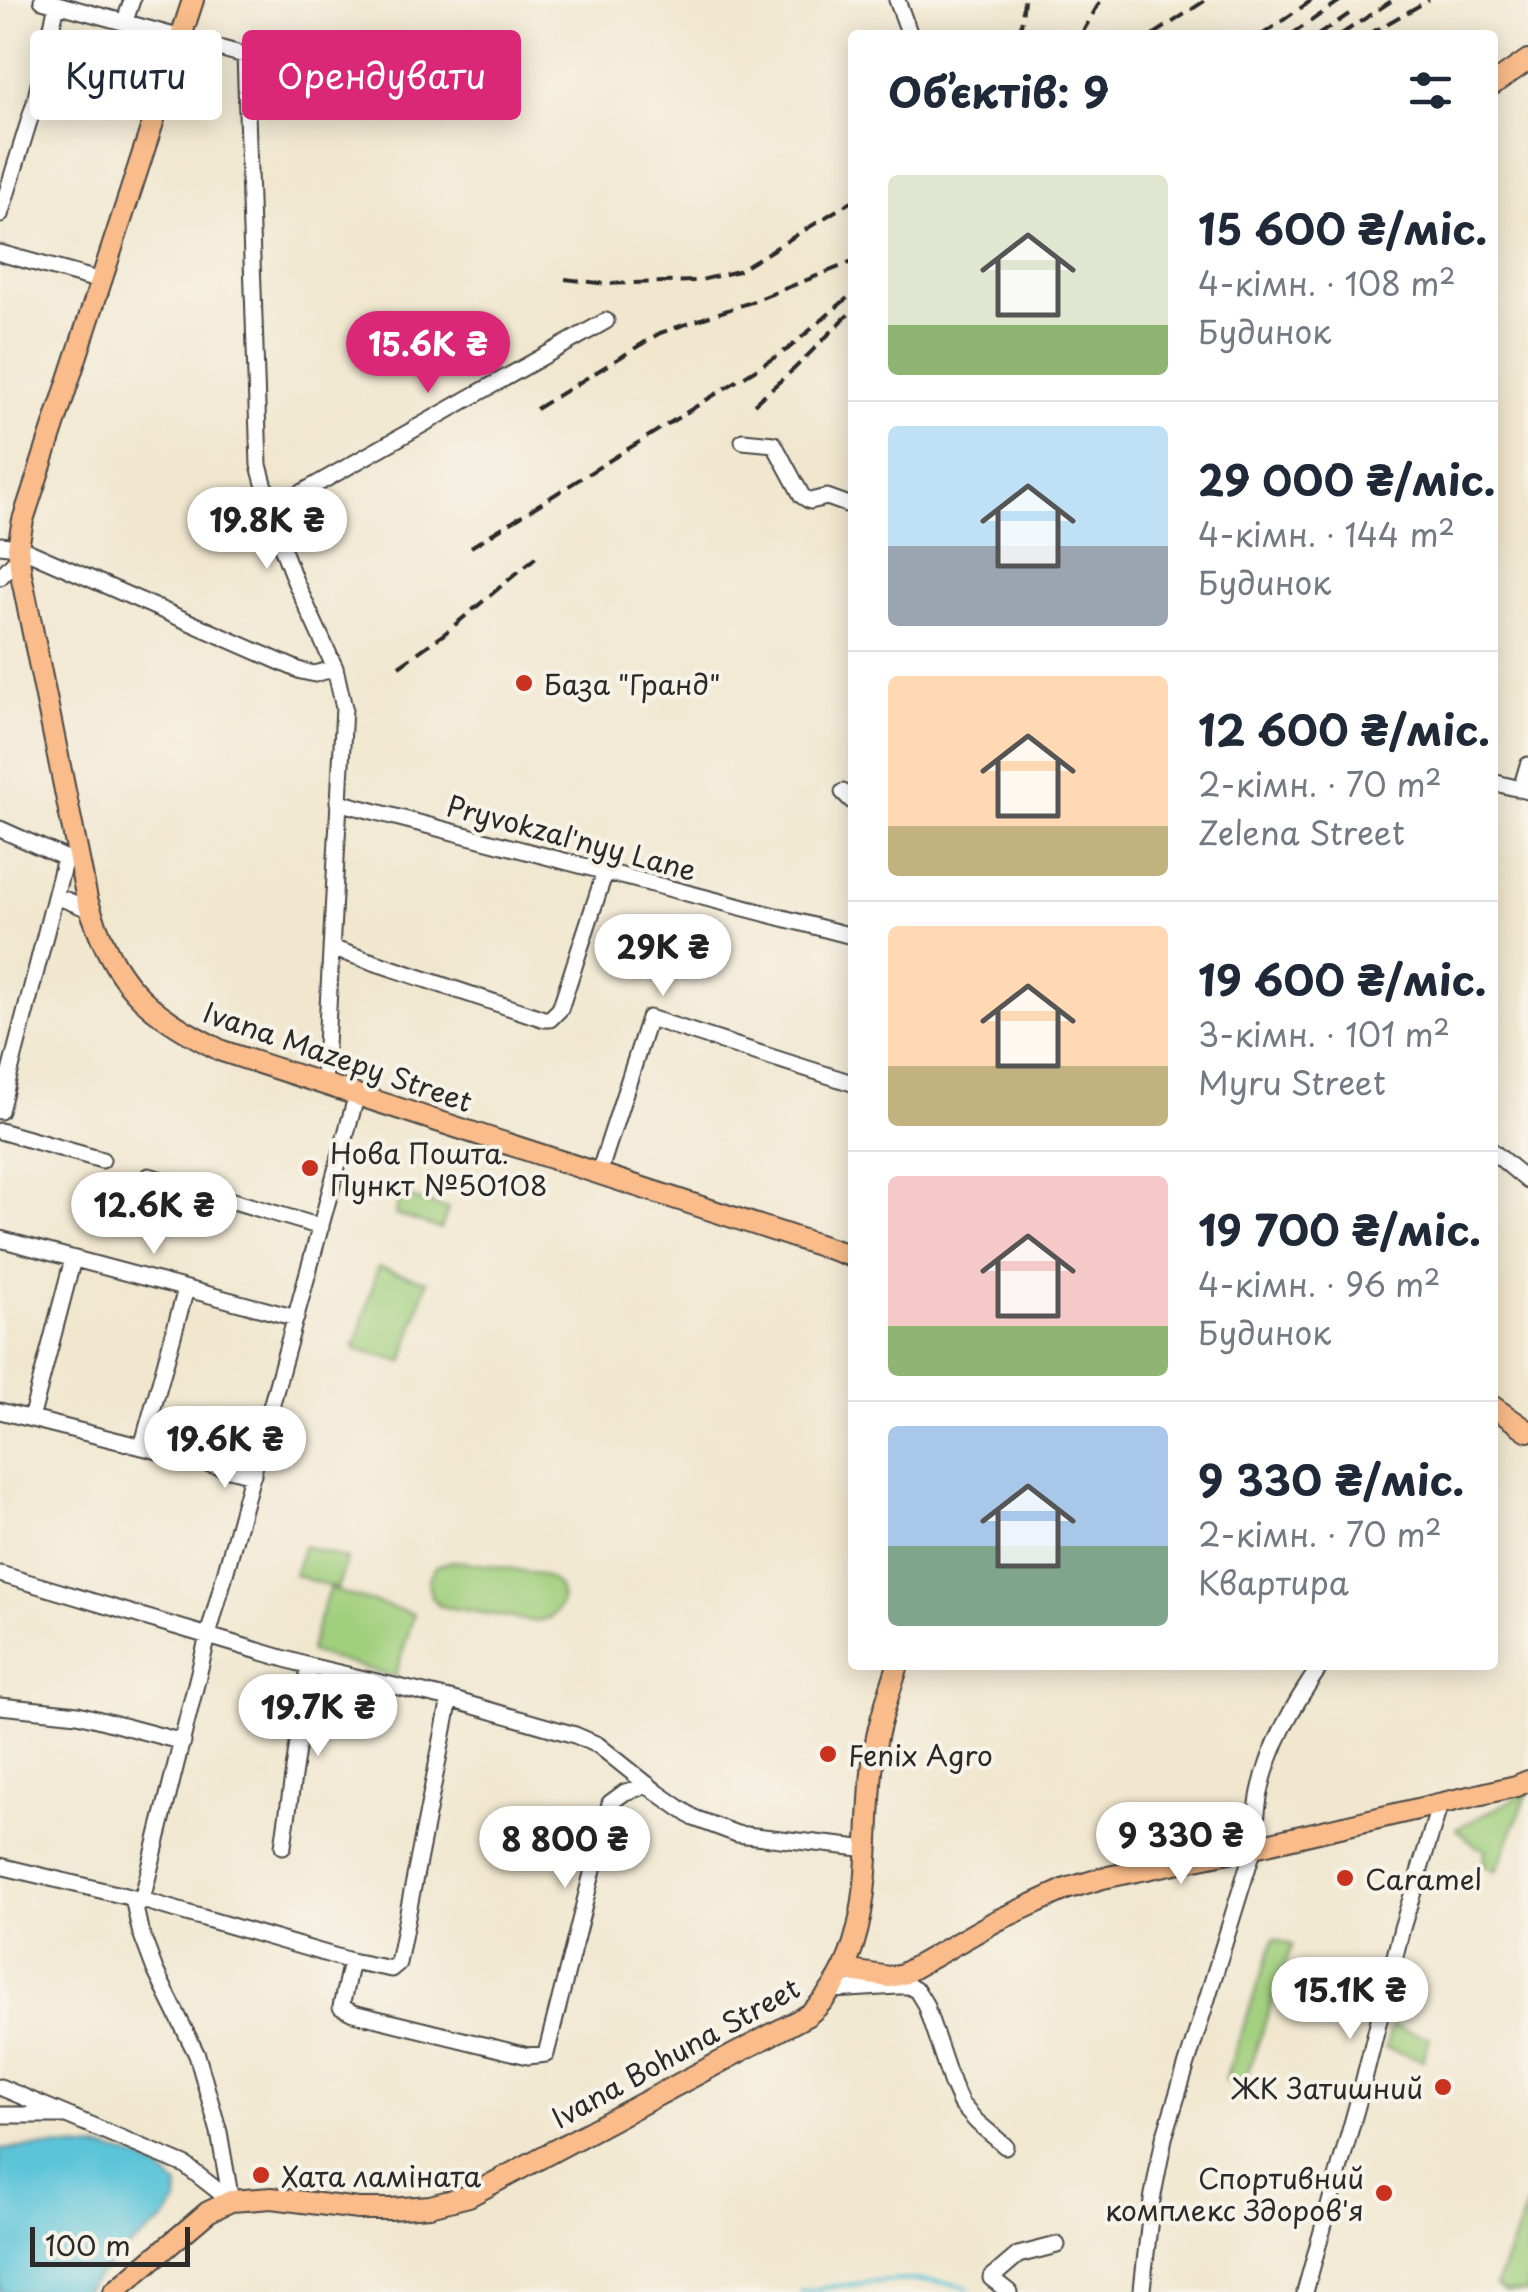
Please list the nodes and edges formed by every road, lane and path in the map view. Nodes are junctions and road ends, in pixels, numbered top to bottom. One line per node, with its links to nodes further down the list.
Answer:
1 (132, 0): 5 (street)
2 (193, 0): 7 (main road)
3 (897, 0): 8 (street)
4 (50, 2): 5 (street); 13 (street)
5 (125, 22): 6 (street)
6 (158, 30)
7 (184, 30)
8 (908, 30)
9 (1528, 60): 10 (main road)
10 (1510, 79)
11 (154, 120): 15 (main road)
12 (248, 120): 19 (street)
13 (0, 215)
14 (0, 252): 15 (street)
15 (101, 281): 20 (main road)
16 (606, 321): 19 (street)
17 (743, 441): 18 (street)
18 (848, 505)
19 (271, 510): 22 (street)
20 (12, 550): 21 (street); 22 (street); 30 (main road, Ivana Mazepy Street)
21 (0, 577)
22 (334, 668): 26 (street)
23 (1528, 765): 25 (street)
24 (1498, 783): 25 (street)
25 (1525, 790)
26 (338, 802): 28 (street, Pryvokzalʹnyy Lane); 32 (street)
27 (0, 829): 29 (street)
28 (605, 872): 31 (street, Pryvokzalʹnyy Lane); 32 (street)
29 (56, 896): 30 (street); 36 (street)
30 (91, 910): 34 (main road, Ivana Mazepy Street)
31 (848, 935)
32 (330, 948): 34 (street)
33 (848, 1082): 40 (street)
34 (324, 1084): 35 (main road, Ivana Mazepy Street)
35 (357, 1094): 40 (main road, Ivana Mazepy Street); 43 (street)
36 (0, 1111)
37 (0, 1132): 39 (street)
38 (1498, 1156): 42 (street)
39 (102, 1160)
40 (598, 1173): 45 (main road, Ivana Mazepy Street)
41 (149, 1176): 43 (street)
42 (1528, 1180)
43 (321, 1227): 48 (street)
44 (0, 1239): 46 (street)
45 (848, 1255)
46 (73, 1259): 47 (street); 51 (street)
47 (186, 1289): 48 (street); 53 (street)
48 (296, 1318): 54 (street)
49 (1498, 1410): 52 (main road)
50 (0, 1411): 51 (street)
51 (31, 1419): 53 (street)
52 (1528, 1431)
53 (142, 1447): 54 (street)
54 (253, 1476): 56 (street)
55 (0, 1574): 56 (street)
56 (208, 1636): 57 (street); 62 (street)
57 (308, 1666): 60 (street); 66 (street)
58 (897, 1670): 68 (main road, Ivana Bohuna Street)
59 (1317, 1670): 67 (street)
60 (450, 1699): 64 (street); 71 (street)
61 (0, 1706): 62 (street)
62 (183, 1742): 70 (street)
63 (1528, 1781): 65 (main road)
64 (649, 1785): 68 (street); 71 (street)
65 (1440, 1804): 67 (main road); 83 (street)
66 (283, 1846)
67 (1254, 1846): 72 (main road); 80 (street)
68 (868, 1849): 72 (main road, Ivana Bohuna Street)
69 (0, 1866): 70 (street)
70 (138, 1899): 71 (street); 78 (street)
71 (351, 1961)
72 (844, 1970): 73 (main road, Ivana Bohuna Street)
73 (834, 1990): 77 (street); 78 (main road, Ivana Bohuna Street)
74 (0, 2087): 75 (street)
75 (68, 2114): 76 (street); 78 (street)
76 (0, 2116)
77 (1006, 2146)
78 (232, 2201): 81 (main road)
79 (1057, 2245): 82 (street)
80 (1142, 2289)
81 (114, 2292)
82 (1009, 2292)
83 (1305, 2292)

